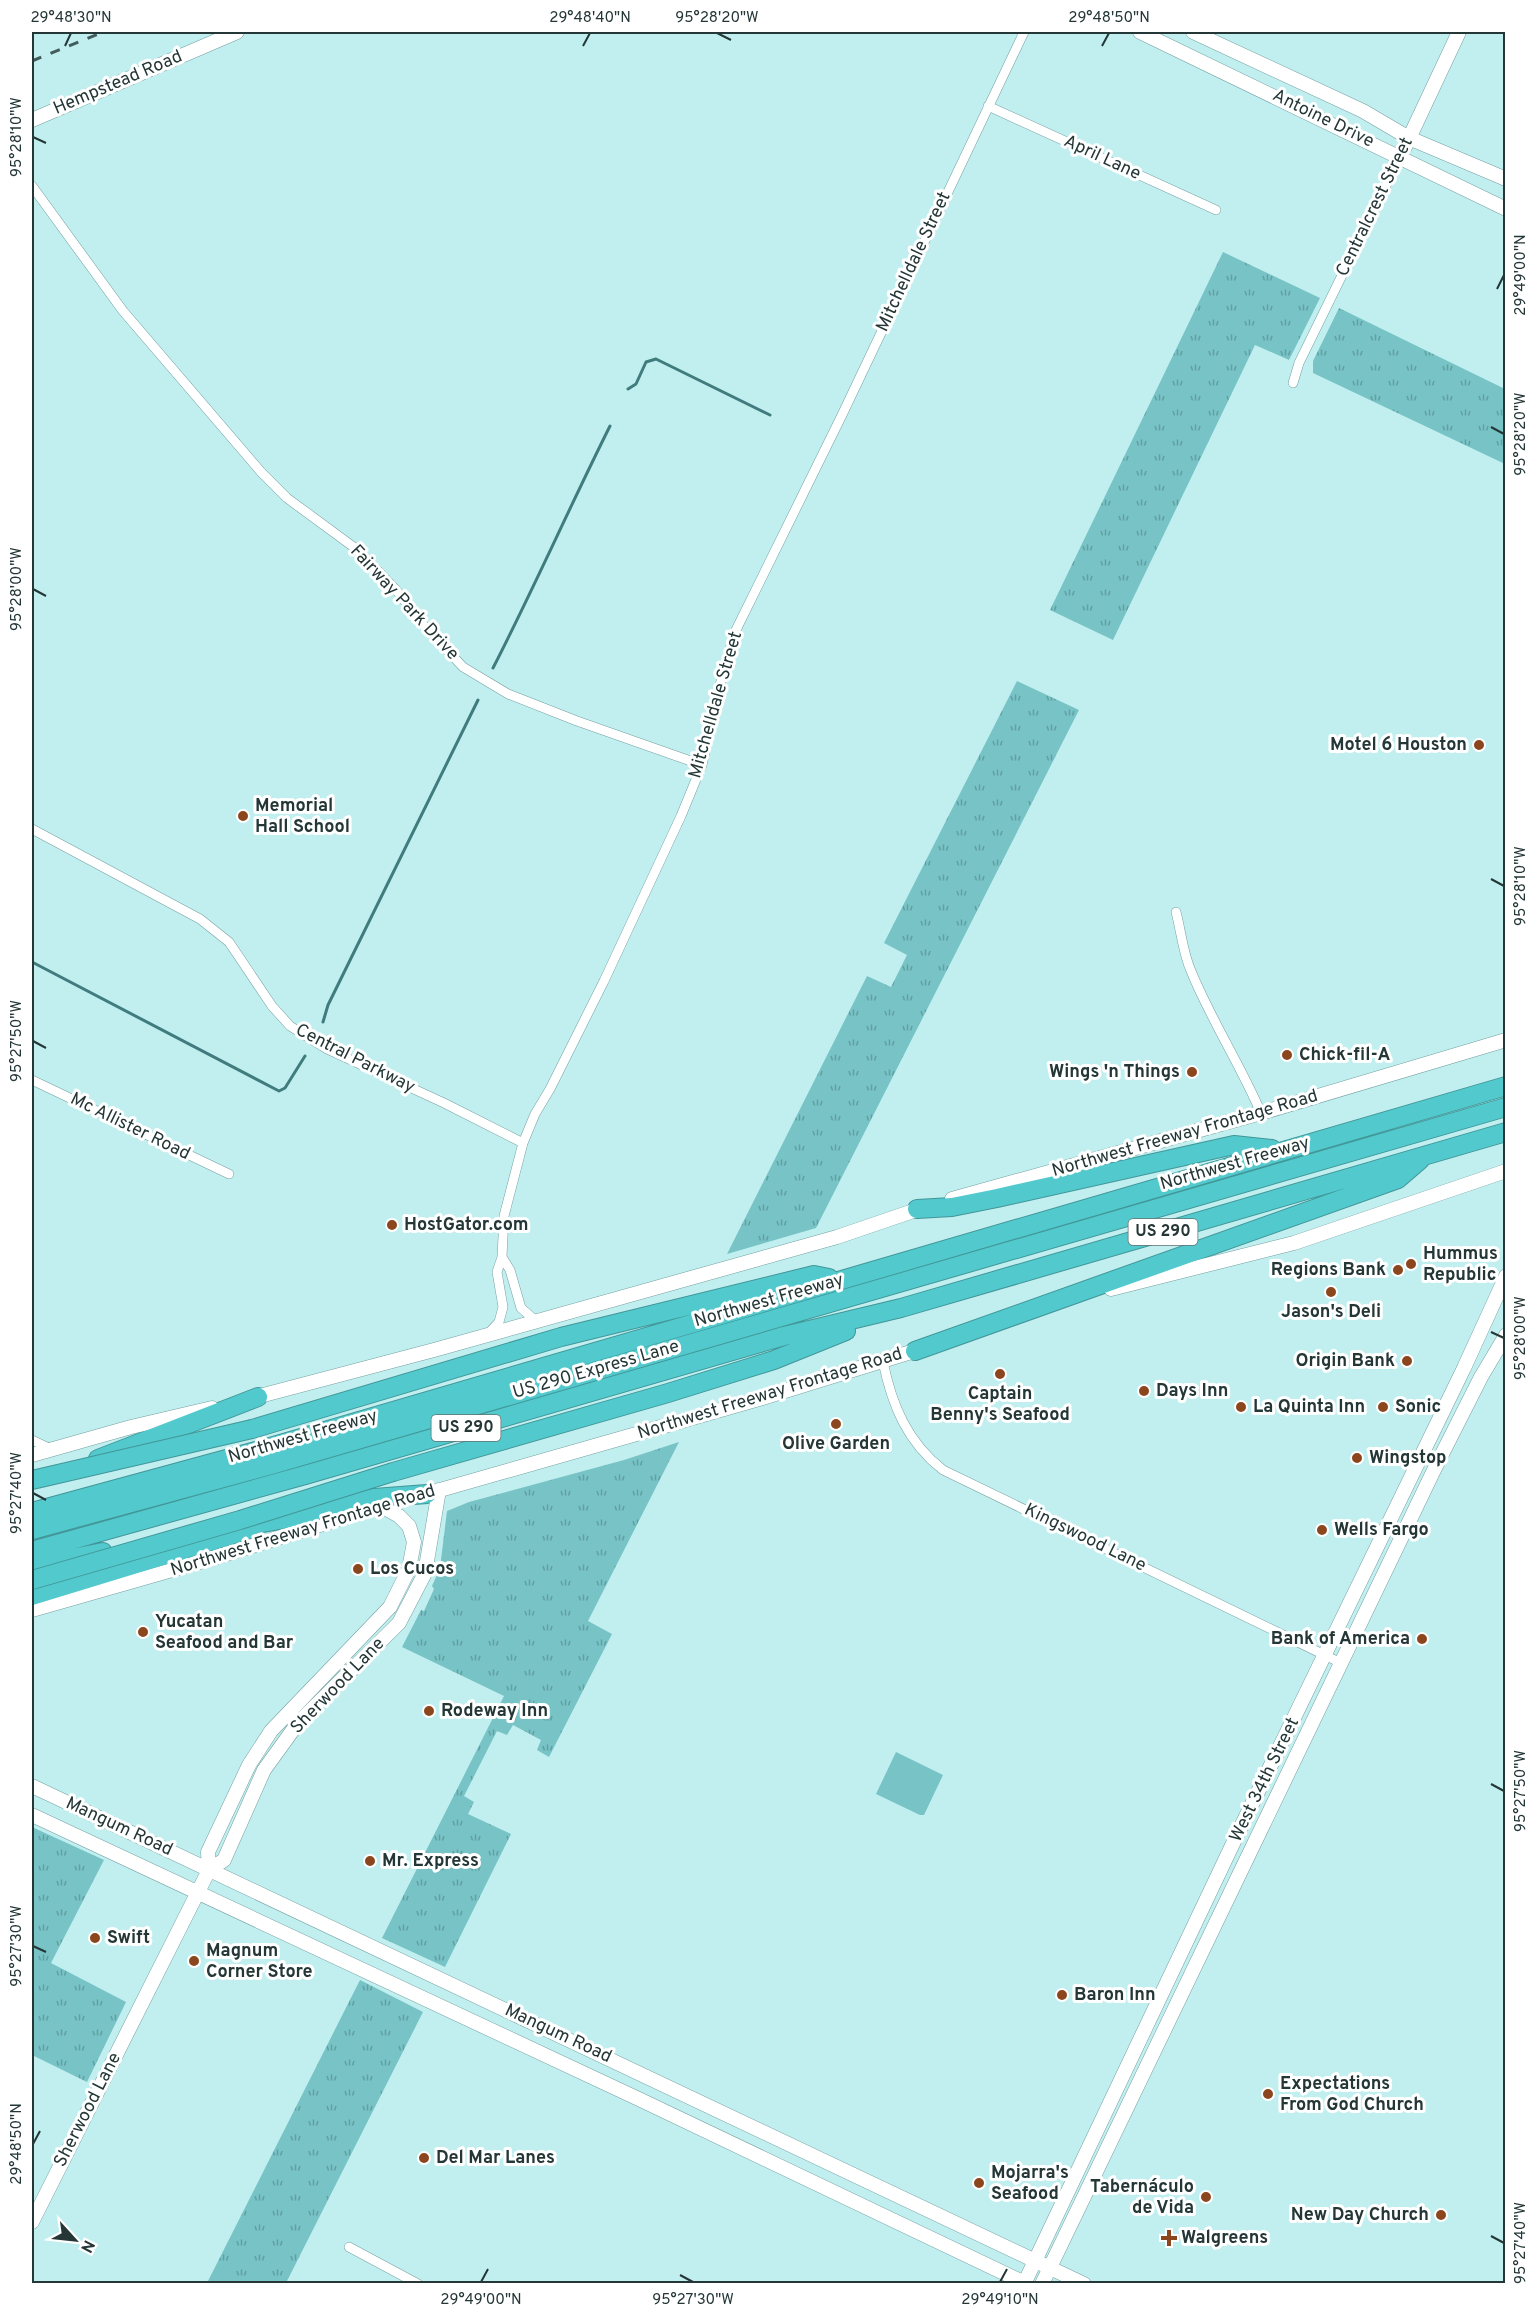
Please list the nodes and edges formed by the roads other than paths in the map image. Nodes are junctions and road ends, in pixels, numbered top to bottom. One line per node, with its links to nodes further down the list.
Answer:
1 (237, 32): 9 (main road, Hempstead Road)
2 (1024, 32): 8 (street, Mitchelldale Street)
3 (1140, 32): 7 (main road, Antoine Drive)
4 (1192, 32): 6 (main road, Antoine Drive)
5 (1459, 32): 10 (main road, Centralcrest Street)
6 (1234, 51): 7 (main road); 10 (main road, Antoine Drive)
7 (1225, 72): 11 (main road, Antoine Drive)
8 (988, 106): 15 (street, April Lane); 17 (street, Mitchelldale Street)
9 (32, 120)
10 (1409, 138): 11 (main road, Centralcrest Street); 12 (main road, Antoine Drive)
11 (1401, 157): 14 (main road, Antoine Drive); 16 (street, Centralcrest Street)
12 (1506, 179)
13 (32, 186): 17 (street, Fairway Park Drive)
14 (1506, 209)
15 (1216, 210)
16 (1293, 383)
17 (702, 765): 26 (street, Mitchelldale Street)
18 (32, 829): 26 (street, Central Parkway)
19 (1176, 912): 24 (street)
20 (1506, 1040): 24 (main road, Northwest Freeway Frontage Road)
21 (32, 1080): 30 (street, Mc Allister Road)
22 (1506, 1086): 27 (highway, Northwest Freeway / US 290)
23 (1506, 1107): 52 (highway, US 290 Express Lane)
24 (1261, 1113): 31 (main road, Northwest Freeway Frontage Road)
25 (1506, 1132): 28 (highway, Northwest Freeway / US 290)
26 (523, 1143): 32 (street, Mitchelldale Street)
27 (1283, 1150): 31 (highway); 34 (highway, Northwest Freeway / US 290)
28 (1426, 1155): 35 (highway, Northwest Freeway / US 290); 39 (highway)
29 (1506, 1171): 39 (main road, Northwest Freeway Frontage Road)
30 (229, 1174)
31 (917, 1209): 36 (main road, Northwest Freeway Frontage Road)
32 (502, 1257): 36 (street, Mitchelldale Street); 37 (street, Mitchelldale Street)
33 (1506, 1276): 41 (main road, West 34th Street)
34 (843, 1280): 47 (highway, bridge); 50 (highway, Northwest Freeway / US 290)
35 (901, 1308): 53 (highway, Northwest Freeway / US 290); 55 (highway, bridge)
36 (536, 1321): 37 (main road, Northwest Freeway Frontage Road)
37 (487, 1335): 43 (main road, Northwest Freeway Frontage Road)
38 (1506, 1335): 42 (main road, West 34th Street)
39 (915, 1351): 40 (main road, Northwest Freeway Frontage Road)
40 (883, 1362): 48 (main road, Northwest Freeway Frontage Road); 60 (street, Kingswood Lane)
41 (1464, 1368): 42 (main road); 56 (main road, West 34th Street)
42 (1481, 1377): 57 (main road, West 34th Street)
43 (258, 1397): 45 (main road, Northwest Freeway Frontage Road); 47 (highway)
44 (32, 1440): 45 (street)
45 (52, 1449): 46 (main road, Northwest Freeway Frontage Road)
46 (32, 1455)
47 (32, 1482)
48 (433, 1492): 49 (main road, Northwest Freeway Frontage Road); 51 (highway); 66 (main road, Sherwood Lane)
49 (381, 1506): 59 (main road, Northwest Freeway Frontage Road); 66 (main road, Sherwood Lane)
50 (32, 1512)
51 (285, 1519): 54 (highway); 58 (highway)
52 (32, 1530)
53 (32, 1551)
54 (32, 1566)
55 (32, 1580)
56 (1362, 1582): 57 (main road); 60 (main road, West 34th Street)
57 (1378, 1588): 61 (main road, West 34th Street)
58 (32, 1596)
59 (32, 1610)
60 (1325, 1655): 61 (street, Kingswood Lane); 67 (main road, West 34th Street)
61 (1341, 1663): 69 (main road, West 34th Street)
62 (32, 1786): 63 (main road, Mangum Road)
63 (80, 1808): 65 (main road); 66 (main road, Mangum Road)
64 (32, 1815): 65 (main road, Mangum Road)
65 (69, 1833): 68 (main road, Mangum Road)
66 (209, 1870): 68 (main road, Sherwood Lane); 70 (main road, Mangum Road)
67 (1214, 1885): 69 (main road); 78 (main road, West 34th Street)
68 (198, 1892): 71 (main road, Mangum Road); 76 (main road, Sherwood Lane)
69 (1230, 1893): 79 (main road, West 34th Street)
70 (337, 1931): 71 (main road); 72 (main road, Mangum Road)
71 (326, 1952): 73 (main road, Mangum Road)
72 (653, 2079): 73 (main road); 74 (main road, Mangum Road)
73 (643, 2101): 75 (main road, Mangum Road)
74 (890, 2191): 75 (main road); 78 (main road, Mangum Road)
75 (879, 2214): 81 (main road, Mangum Road)
76 (32, 2222)
77 (349, 2247): 80 (street)
78 (1035, 2261): 79 (main road, Mangum Road); 81 (main road, West 34th Street)
79 (1050, 2268): 82 (main road, West 34th Street); 83 (main road, Mangum Road)
80 (418, 2283)
81 (1025, 2283)
82 (1042, 2283)
83 (1084, 2283)

